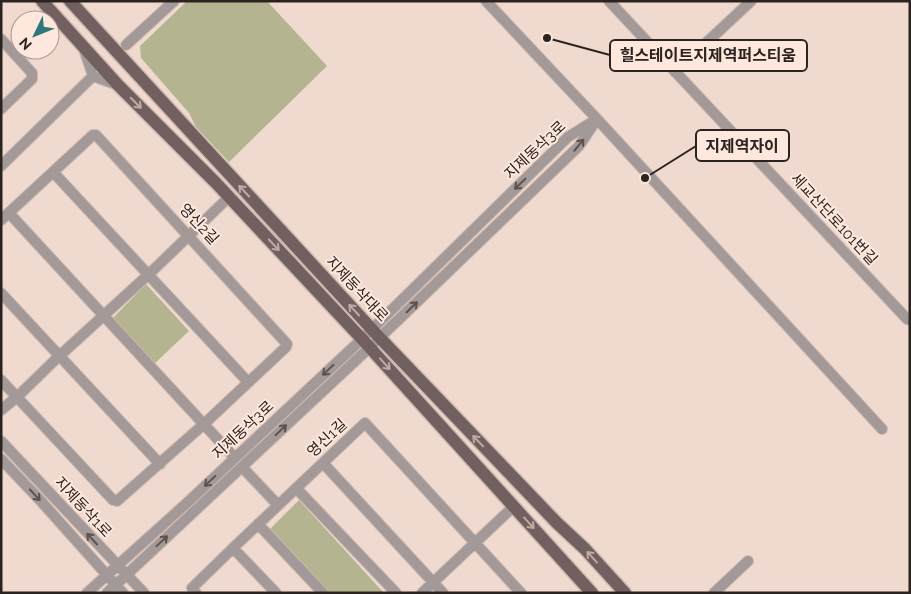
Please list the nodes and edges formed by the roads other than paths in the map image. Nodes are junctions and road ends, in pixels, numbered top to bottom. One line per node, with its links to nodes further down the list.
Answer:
1 (42, 1): 10 (main road, 지제동삭대로)
2 (70, 1): 7 (main road, 지제동삭대로)
3 (174, 1): 9 (street)
4 (486, 1): 16 (street)
5 (609, 1): 12 (street, 세교산단로101번길)
6 (751, 1): 12 (street)
7 (103, 37): 9 (street); 11 (main road, 지제동삭대로)
8 (1, 39): 15 (street)
9 (126, 45): 11 (street)
10 (82, 46): 13 (street); 14 (main road, 지제동삭대로)
11 (131, 67): 27 (main road, 지제동삭대로, one-way to 11)
12 (675, 72): 26 (street, 세교산단로101번길)
13 (93, 76): 14 (street); 17 (street)
14 (118, 85): 19 (main road, 지제동삭대로, one-way to 19)
15 (1, 109)
16 (597, 119): 27 (street, 지제동삭3로, one-way to 16); 27 (street, 지제동삭3로, one-way to 27); 35 (street)
17 (1, 166)
18 (53, 172): 20 (street, 영신2길); 22 (street, 영신2길); 23 (street)
19 (229, 197): 22 (street); 28 (main road, 지제동삭대로, one-way to 28)
20 (10, 213): 21 (street, 영신2길); 25 (street)
21 (1, 220)
22 (188, 235): 23 (street); 31 (street, 영신2길)
23 (148, 275): 25 (street); 31 (street)
24 (1, 294): 29 (street)
25 (104, 316): 29 (street); 34 (street)
26 (910, 320)
27 (375, 333): 28 (street, 지제동삭3로); 65 (main road, 지제동삭대로, one-way to 27)
28 (366, 343): 37 (street, 지제동삭3로, one-way to 37); 41 (street, 지제동삭3로, one-way to 28); 44 (main road, 지제동삭대로, one-way to 44)
29 (60, 356): 32 (street); 40 (street)
30 (1, 380): 32 (street, 영신2길)
31 (248, 382): 34 (street, 영신2길)
32 (17, 397): 33 (street); 40 (street, 영신2길)
33 (1, 410)
34 (204, 424): 37 (street); 40 (street, 영신2길)
35 (882, 429)
36 (1, 441): 49 (street, 지제동삭1로, one-way to 36)
37 (235, 458): 49 (street, 지제동삭3로, one-way to 49)
38 (1, 459): 51 (street, 지제동삭1로, one-way to 51)
39 (322, 463): 42 (street, 영신1길); 46 (street, 영신1길); 52 (street)
40 (160, 464)
41 (242, 467): 43 (street); 50 (street, 지제동삭3로, one-way to 41)
42 (296, 488): 43 (street, 영신1길); 60 (street)
43 (278, 505): 45 (street, 영신1길)
44 (514, 506): 46 (street); 64 (main road, 지제동삭대로, one-way to 64)
45 (258, 524): 47 (street, 영신1길); 59 (street)
46 (475, 543): 52 (street); 63 (street, 영신1길)
47 (233, 548): 57 (street, 영신1길); 58 (street)
48 (748, 561): 66 (street)
49 (118, 566): 50 (street, 지제동삭1로); 51 (street, 지제동삭3로)
50 (126, 574): 53 (street, 지제동삭3로); 56 (street, 지제동삭1로)
51 (106, 575): 53 (street, 지제동삭1로); 54 (street, 지제동삭3로)
52 (433, 582): 61 (street); 62 (street)
53 (119, 589): 55 (street, 지제동삭3로)
54 (88, 593)
55 (107, 593)
56 (144, 593)
57 (196, 593)
58 (276, 593)
59 (323, 593)
60 (396, 593)
61 (422, 593)
62 (443, 593)
63 (521, 593)
64 (592, 593)
65 (625, 593)
66 (714, 593)

